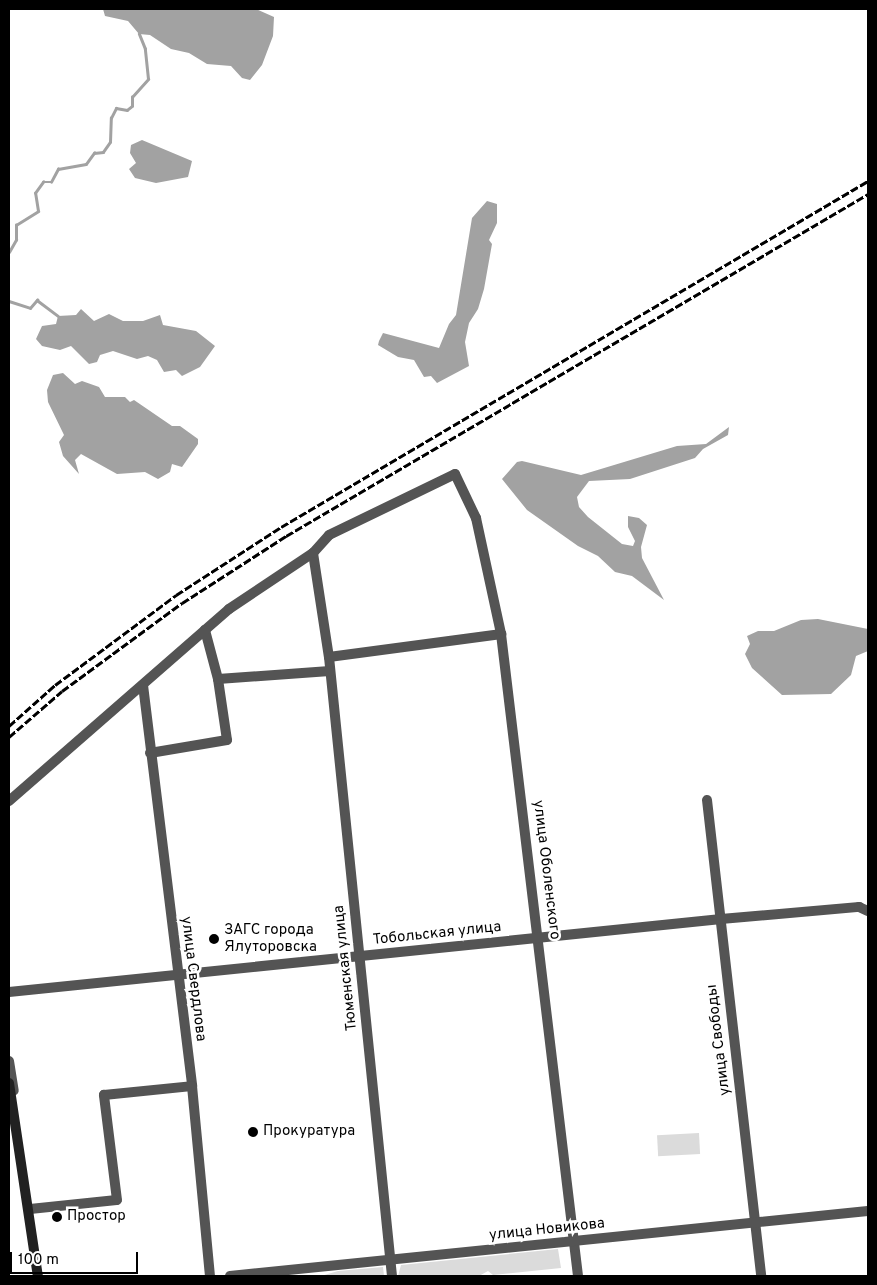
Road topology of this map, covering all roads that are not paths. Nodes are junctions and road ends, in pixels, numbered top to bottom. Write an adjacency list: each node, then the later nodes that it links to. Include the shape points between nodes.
1 (313, 553): 2 (street, via 244,598); 3 (street, улица Оболенского, via 329,534 455,474 476,518); 4 (street, Тюменская улица)
2 (205, 630): 6 (street); 7 (street)
3 (501, 634): 4 (street); 13 (street, улица Оболенского)
4 (329, 657): 5 (street, Тюменская улица)
5 (330, 672): 6 (street); 14 (street, Тюменская улица)
6 (218, 679): 8 (street, via 227,740)
7 (143, 685): 8 (street, улица Свердлова); 9 (street)
8 (150, 754): 15 (street, улица Свердлова)
9 (9, 800)
10 (707, 800): 12 (street, улица Свободы)
11 (868, 911): 12 (street, Тобольская улица, via 859,907)
12 (720, 919): 13 (street, Тобольская улица); 23 (street, улица Свободы)
13 (540, 939): 14 (street, Тобольская улица); 24 (street, улица Оболенского)
14 (361, 957): 15 (street, Тобольская улица); 25 (street, Тюменская улица)
15 (178, 974): 16 (street, Тобольская улица); 19 (street, улица Свердлова)
16 (9, 992)
17 (9, 1061): 20 (street)
18 (9, 1083): 20 (street)
19 (192, 1086): 21 (street, via 104,1095 117,1200); 28 (street, улица Свердлова)
20 (19, 1136): 21 (street)
21 (30, 1209): 27 (street)
22 (868, 1211): 23 (street, улица Новикова)
23 (755, 1224): 24 (street, улица Новикова); 32 (street, улица Свободы)
24 (574, 1242): 25 (street, улица Новикова); 31 (street, улица Оболенского)
25 (389, 1262): 26 (street, улица Новикова); 30 (street, Тюменская улица)
26 (251, 1275): 29 (street, улица Новикова)
27 (38, 1276)
28 (210, 1276)
29 (230, 1276)
30 (392, 1276)
31 (578, 1276)
32 (761, 1276)

